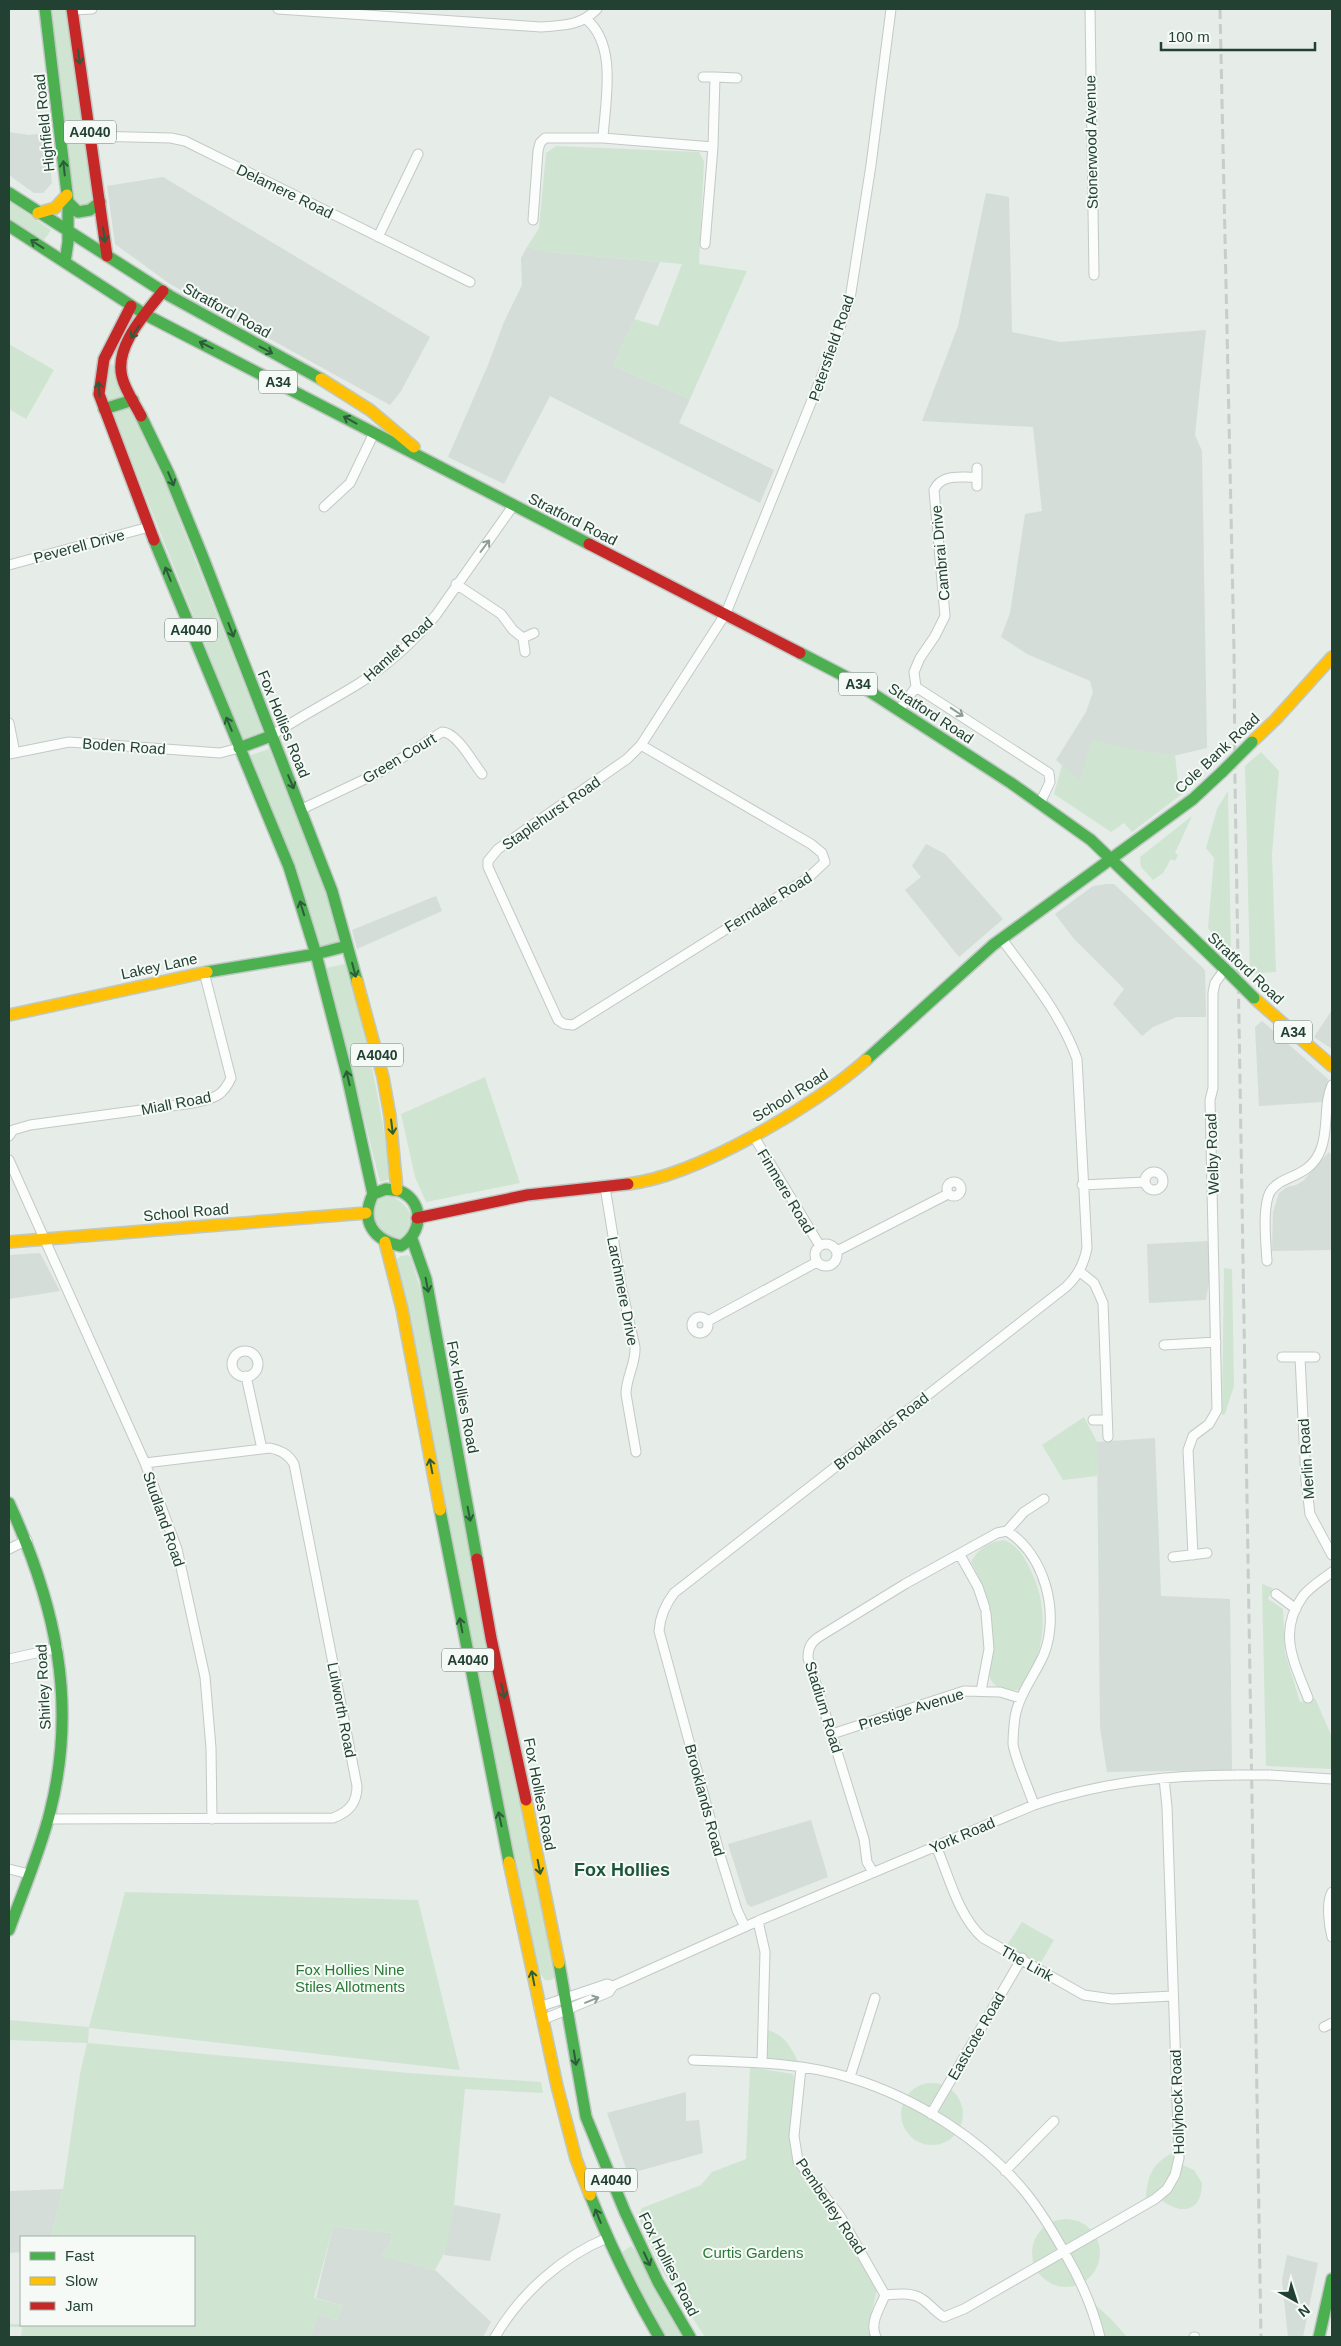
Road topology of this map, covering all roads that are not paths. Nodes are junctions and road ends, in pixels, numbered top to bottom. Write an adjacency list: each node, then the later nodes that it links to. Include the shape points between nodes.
1 (45, 9): 17 (main road, Highfield Road / A4040, one-way to 1)
2 (92, 9): 7 (street)
3 (278, 9): 8 (street, via 542,27 568,25)
4 (597, 9): 8 (street)
5 (891, 9): 43 (street, Petersfield Road, via 850,299)
6 (1090, 9): 27 (street, Stonerwood Avenue)
7 (72, 10): 12 (main road, A4040, one-way to 12)
8 (586, 19): 13 (street, via 597,28 607,64)
9 (703, 77): 10 (street)
10 (715, 78): 11 (street); 14 (street)
11 (737, 78)
12 (91, 136): 18 (main road, A4040); 23 (street, Delamere Road, via 185,141)
13 (603, 138): 14 (street); 20 (street, via 542,134)
14 (713, 147): 24 (street)
15 (418, 154): 23 (street)
16 (9, 193): 19 (main road, Stratford Road / A34)
17 (68, 199): 18 (main road, via 78,212 94,209); 19 (main road, via 48,212); 22 (main road, Highfield Road / A4040)
18 (100, 202): 25 (main road, A4040, one-way to 25)
19 (38, 212): 22 (main road, Stratford Road / A34)
20 (533, 220)
21 (9, 226): 26 (main road, Stratford Road / A34, one-way to 21)
22 (69, 234): 25 (main road, Stratford Road / A34); 26 (main road, A4040)
23 (378, 237): 28 (street, Delamere Road)
24 (705, 244)
25 (107, 256): 29 (main road, Stratford Road / A34)
26 (64, 262): 30 (main road, Stratford Road / A34)
27 (1094, 275)
28 (470, 282)
29 (163, 291): 31 (main road, Fox Hollies Road / A4040); 34 (main road, Stratford Road / A34, one-way to 34, via 226,329 356,398)
30 (131, 306): 31 (main road, Stratford Road / A34); 33 (main road, A4040, one-way to 30, via 99,394 104,357)
31 (146, 315): 32 (main road, Fox Hollies Road / A4040, one-way to 32, via 126,345 120,367); 35 (main road, Stratford Road / A34, one-way to 31)
32 (133, 400): 33 (main road); 51 (main road, Fox Hollies Road / A4040, one-way to 51, via 195,537)
33 (104, 409): 40 (main road, A4040)
34 (381, 417): 35 (main road); 36 (main road, Stratford Road / A34)
35 (374, 433): 36 (main road, Stratford Road / A34); 39 (street, via 350,483)
36 (425, 459): 38 (main road, Stratford Road / A34)
37 (977, 477): 48 (street, Cambrai Drive, via 943,478 934,490 945,616 914,672)
38 (513, 506): 42 (street, Hamlet Road, one-way to 38); 43 (main road, Stratford Road / A34)
39 (324, 507)
40 (149, 527): 41 (street, Peverell Drive); 53 (main road, A4040, one-way to 40)
41 (9, 565)
42 (456, 584): 45 (street, via 501,614); 51 (street, Hamlet Road, via 423,630 383,666)
43 (726, 613): 49 (main road, Stratford Road / A34, via 852,680); 52 (street, Staplehurst Road)
44 (534, 633): 45 (street)
45 (523, 638): 46 (street)
46 (525, 652)
47 (1332, 657): 58 (main road, Cole Bank Road, bridge, via 1276,719 1193,799)
48 (916, 687): 49 (street); 56 (street, one-way to 56, via 1049,773 1050,782)
49 (899, 710): 56 (main road, Stratford Road / A34)
50 (9, 723): 54 (street)
51 (271, 736): 53 (main road); 57 (main road, Fox Hollies Road / A4040, one-way to 57)
52 (641, 745): 65 (street, Staplehurst Road, via 627,759 498,849 488,861 558,1020); 65 (street, Ferndale Road, via 811,844 822,853 825,862 808,878)
53 (239, 748): 54 (street, Boden Road, via 220,753 69,742); 61 (main road, A4040, one-way to 53, via 289,868)
54 (12, 754)
55 (482, 774): 57 (street, Green Court, via 455,737 442,732 380,772)
56 (1040, 802): 58 (main road, Stratford Road / A34)
57 (302, 808): 60 (main road, Fox Hollies Road / A4040, via 332,890)
58 (1111, 859): 59 (main road, School Road); 62 (main road, Stratford Road / A34)
59 (1001, 938): 69 (main road, School Road, via 846,1077); 72 (street, Brooklands Road, via 1037,987 1069,1038 1077,1059)
60 (347, 946): 61 (main road, Lakey Lane); 74 (main road, Fox Hollies Road / A4040, one-way to 74, via 383,1077)
61 (316, 954): 63 (main road, Lakey Lane); 75 (main road, A4040, one-way to 61, via 347,1075)
62 (1227, 971): 66 (main road, Stratford Road / A34, bridge); 89 (street, Welby Road, via 1215,983 1213,993 1213,1088 1210,1100)
63 (204, 972): 64 (main road, Lakey Lane); 68 (street, Miall Road, via 231,1078 225,1090 215,1098 194,1103 30,1124 13,1130)
64 (9, 1015)
65 (573, 1025)
66 (1332, 1066)
67 (1332, 1085): 85 (street, via 1321,1150 1314,1162 1294,1178 1279,1183 1269,1194)
68 (9, 1136)
69 (753, 1136): 73 (main road, School Road, via 702,1161 650,1180); 83 (street, Finmere Road)
70 (9, 1160): 79 (street)
71 (1145, 1182): 72 (street)
72 (1082, 1185): 87 (street, Brooklands Road, via 1087,1248)
73 (605, 1187): 78 (main road, School Road, via 527,1195); 99 (street, Larchmere Drive, via 635,1347 636,1356 626,1394)
74 (397, 1190): 75 (main road, via 386,1189); 78 (main road, via 412,1202)
75 (372, 1194): 77 (main road)
76 (948, 1194): 84 (street)
77 (366, 1213): 79 (main road, School Road); 82 (main road, via 370,1228)
78 (417, 1218): 80 (main road, via 418,1230)
79 (45, 1239): 81 (main road, School Road); 100 (street, Studland Road)
80 (412, 1239): 82 (main road, via 400,1246); 137 (main road, Fox Hollies Road / A4040, one-way to 137, via 426,1279 491,1638)
81 (9, 1242)
82 (384, 1242): 138 (main road, Fox Hollies Road / A4040, one-way to 82, via 489,1768 402,1309)
83 (820, 1246): 84 (street, via 830,1244); 86 (street, via 815,1252)
84 (837, 1251): 86 (street, via 832,1265 824,1266)
85 (1267, 1261)
86 (818, 1262): 88 (street)
87 (1079, 1271): 96 (street, via 1094,1282 1103,1303); 131 (street, Brooklands Road, via 1066,1287 674,1593 666,1603 659,1632 720,1855)
88 (708, 1322)
89 (1216, 1342): 90 (street); 107 (street, Welby Road, via 1217,1410 1209,1424 1193,1436 1188,1450)
90 (1164, 1346)
91 (1282, 1357): 92 (street)
92 (1300, 1357): 93 (street); 109 (street, Merlin Road, via 1310,1514)
93 (1315, 1357)
94 (246, 1376): 98 (street)
95 (1092, 1420): 96 (street)
96 (1107, 1420): 97 (street)
97 (1108, 1436)
98 (262, 1449): 100 (street, Lulworth Road); 124 (street, Lulworth Road, via 285,1452 294,1464 356,1795 348,1810 333,1818)
99 (636, 1452)
100 (145, 1464): 124 (street, Studland Road, via 177,1549 205,1677)
101 (1044, 1499): 103 (street, Stadium Road, via 1024,1512)
102 (9, 1503): 104 (main road, Shirley Road)
103 (1007, 1531): 108 (street, Stadium Road, via 997,1533); 117 (street, via 1028,1552 1049,1592 1050,1616 1044,1652)
104 (27, 1540): 105 (street); 114 (main road, Shirley Road, via 43,1582)
105 (9, 1549)
106 (1207, 1553): 107 (street)
107 (1193, 1554): 110 (street)
108 (960, 1555): 116 (street, via 978,1587 986,1610 989,1648); 119 (street, Stadium Road, via 905,1584 813,1641 808,1648 808,1658)
109 (1332, 1555)
110 (1173, 1557)
111 (1332, 1572): 113 (street, via 1304,1595)
112 (1276, 1594): 113 (street)
113 (1296, 1609): 118 (street, via 1288,1645)
114 (58, 1648): 115 (street); 123 (main road, Shirley Road, via 61,1741)
115 (9, 1659)
116 (980, 1691): 117 (street, Prestige Avenue); 119 (street, Prestige Avenue, via 947,1696)
117 (1020, 1698): 122 (street, via 1013,1744)
118 (1308, 1698)
119 (832, 1734): 127 (street, Stadium Road, via 864,1839 867,1862)
120 (1164, 1778): 121 (street, York Road, bridge, via 1269,1775); 122 (street, York Road, via 1109,1784); 135 (street, Hollyhock Road)
121 (1332, 1779)
122 (1034, 1805): 125 (street, York Road)
123 (47, 1819): 124 (street, Lulworth Road); 128 (main road, Shirley Road)
124 (212, 1819)
125 (936, 1846): 127 (street, York Road); 134 (street, The Link, via 959,1902 975,1930 993,1944)
126 (9, 1869): 128 (street)
127 (873, 1872): 130 (street, York Road)
128 (29, 1874): 132 (main road, Shirley Road)
129 (1332, 1892): 133 (street)
130 (758, 1921): 131 (street, York Road); 141 (street, via 765,1952)
131 (745, 1926): 137 (street, York Road, via 614,1986 609,1992)
132 (9, 1930)
133 (1332, 1937)
134 (1022, 1958): 135 (street, The Link, via 1084,1995 1112,1999); 144 (street, Eastcote Road)
135 (1173, 1996): 148 (street, Hollyhock Road, via 1179,2158 1175,2175 1167,2189 1155,2199)
136 (875, 1998): 143 (street)
137 (566, 2005): 138 (street, York Road); 139 (street, York Road); 147 (main road, Fox Hollies Road / A4040, one-way to 147, via 586,2117)
138 (539, 2007): 139 (main road, Fox Hollies Road / A4040)
139 (542, 2020): 147 (main road, Fox Hollies Road / A4040, one-way to 139, via 576,2158)
140 (693, 2060): 141 (street)
141 (762, 2063): 142 (street)
142 (801, 2068): 143 (street); 150 (street, Pemberley Road, via 794,2136 798,2161 840,2216)
143 (850, 2077): 144 (street)
144 (931, 2114): 146 (street)
145 (1054, 2121): 146 (street)
146 (1005, 2170): 148 (street, via 1046,2221)
147 (620, 2233): 151 (street, via 547,2274 508,2315); 152 (main road, Fox Hollies Road / A4040, via 633,2293); 153 (main road, Fox Hollies Road / A4040, one-way to 153, via 658,2282)
148 (1064, 2252): 150 (street, Hollyhock Road, via 944,2317 935,2313 921,2298); 155 (street, via 1092,2305)
149 (1332, 2279): 156 (main road)
150 (885, 2295): 154 (street, via 874,2322)
151 (495, 2337)
152 (659, 2337)
153 (690, 2337)
154 (876, 2337)
155 (1100, 2337)
156 (1319, 2337)

